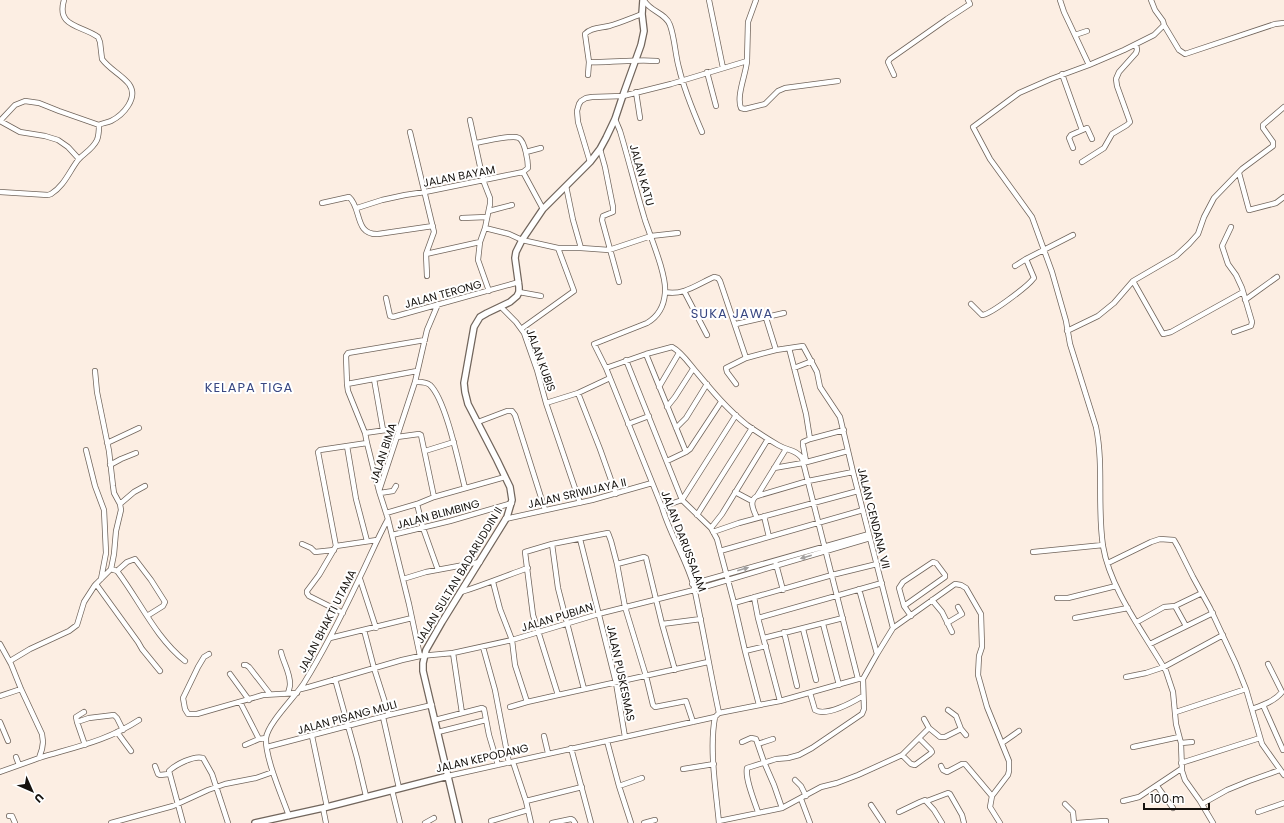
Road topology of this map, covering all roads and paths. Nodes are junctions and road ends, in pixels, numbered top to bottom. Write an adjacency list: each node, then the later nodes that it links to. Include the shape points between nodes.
1 (64, 0): 34 (street, via 62,12 65,19 98,37 102,59 128,83 132,91 124,111 110,121)
2 (643, 0): 8 (street); 24 (street, via 670,24)
3 (709, 0): 19 (street)
4 (756, 0): 16 (street, via 748,22)
5 (968, 0): 23 (street, via 970,4 890,59 888,62)
6 (1060, 0): 12 (street)
7 (1151, 0): 10 (street)
8 (642, 14): 14 (street, via 644,31); 17 (street, via 589,30 585,34)
9 (1284, 23): 10 (street, via 1184,54)
10 (1164, 25): 13 (street, via 1154,35)
11 (1087, 31): 12 (street)
12 (1075, 35): 18 (street)
13 (1136, 44): 18 (street); 46 (street, via 1136,53 1116,79 1130,122 1112,134 1104,148)
14 (636, 60): 15 (street); 17 (street); 27 (street)
15 (657, 61)
16 (747, 61): 19 (street); 25 (street, via 740,104 744,109 764,104 785,88)
17 (589, 62): 21 (street)
18 (1089, 65): 22 (street)
19 (723, 68): 20 (street)
20 (707, 72): 24 (street); 28 (street)
21 (588, 74)
22 (1062, 74): 35 (street); 72 (street, via 1019,93 973,127 990,159 1032,217)
23 (894, 75)
24 (683, 81): 26 (street); 37 (street)
25 (838, 81)
26 (636, 92): 27 (street); 30 (street)
27 (623, 96): 31 (street); 45 (street, via 586,98 579,104 578,122)
28 (716, 106)
29 (1284, 107): 48 (street, via 1263,125 1273,142 1272,146)
30 (640, 118)
31 (615, 119): 42 (street); 66 (street, JALAN KATU)
32 (470, 120): 39 (street)
33 (0, 121): 34 (street, via 15,105 25,101 39,103); 44 (street, via 20,132 58,140)
34 (99, 124): 44 (street, via 96,142)
35 (1082, 130): 38 (street, via 1088,129); 41 (street, via 1069,137)
36 (410, 132): 52 (street)
37 (702, 132)
38 (1092, 139)
39 (475, 143): 43 (street, via 514,137 522,141); 49 (street)
40 (540, 148): 43 (street)
41 (1073, 148)
42 (600, 149): 45 (street); 71 (street, via 613,207 613,212 603,216 602,220)
43 (526, 152): 47 (street, via 528,168)
44 (79, 159): 51 (street, via 68,177 48,196)
45 (590, 162): 50 (street)
46 (1082, 162)
47 (523, 172): 49 (street, JALAN BAYAM); 57 (street)
48 (1239, 173): 53 (street, via 1249,210); 78 (street, via 1214,198 1198,234 1189,244 1176,256)
49 (483, 180): 52 (street, JALAN BAYAM); 58 (street, via 490,198)
50 (566, 186): 57 (street); 70 (street)
51 (0, 192)
52 (425, 192): 56 (street, JALAN BAYAM, via 382,200); 61 (street)
53 (1284, 197)
54 (322, 203): 56 (street, via 349,197)
55 (512, 205): 58 (street)
56 (357, 208): 61 (street, via 360,224 370,234)
57 (543, 209): 67 (street)
58 (489, 211): 59 (street)
59 (487, 217): 60 (street); 63 (street)
60 (462, 218)
61 (433, 226): 73 (street, via 434,236)
62 (1231, 227): 85 (street, via 1222,246 1228,264)
63 (485, 228): 67 (street); 68 (street)
64 (678, 233): 66 (street)
65 (1073, 235): 72 (street)
66 (651, 236): 71 (street); 84 (street, JALAN KATU, via 664,279)
67 (522, 240): 69 (street); 79 (street, via 515,258)
68 (480, 242): 73 (street); 81 (street, via 478,260)
69 (558, 248): 70 (street); 95 (street, via 574,291)
70 (581, 248): 71 (street)
71 (609, 250): 80 (street)
72 (1044, 251): 74 (street); 96 (street)
73 (426, 254): 76 (street)
74 (1026, 259): 75 (street); 90 (street, via 1034,278 1032,281 985,315)
75 (1015, 266)
76 (427, 276)
77 (1277, 277): 88 (street)
78 (1133, 281): 85 (street, via 1163,334); 96 (street, via 1114,303 1098,316)
79 (519, 282): 81 (street, JALAN TERONG); 83 (street)
80 (619, 282)
81 (489, 291): 89 (street, JALAN TERONG)
82 (684, 291): 84 (street, via 672,294); 94 (street, via 714,277 718,278); 98 (street)
83 (519, 292): 86 (street); 91 (street, JALAN SULTAN BADARUDDIN II, via 514,299)
84 (665, 292): 107 (street, JALAN DARUSSALAM, via 660,313 654,319 594,344)
85 (1243, 292): 88 (street)
86 (540, 296)
87 (386, 298): 89 (street, JALAN TERONG, via 390,316 393,317)
88 (1245, 300): 97 (street, via 1252,324)
89 (438, 304): 99 (street, JALAN BIMA)
90 (971, 304)
91 (501, 307): 95 (street, JALAN KUBIS); 125 (street, JALAN SULTAN BADARUDDIN II, via 480,317 474,327 464,383 468,404)
92 (784, 313): 93 (street)
93 (766, 318): 94 (street); 101 (street)
94 (736, 324): 104 (street)
95 (521, 329): 121 (street, JALAN KUBIS, via 537,370)
96 (1067, 331): 191 (street, via 1096,427)
97 (1234, 332)
98 (707, 335)
99 (425, 340): 111 (street, JALAN BIMA); 115 (street, via 348,353)
100 (789, 348): 101 (street); 106 (street, JALAN CENDANA VII, via 803,346); 108 (street)
101 (776, 350): 104 (street)
102 (646, 354): 103 (street, via 672,347); 105 (street); 118 (street)
103 (679, 354): 109 (street); 118 (street)
104 (746, 358): 117 (street, via 726,368)
105 (626, 360): 107 (street); 124 (street)
106 (812, 361): 108 (street); 132 (street, JALAN CENDANA VII, via 820,387 838,413)
107 (606, 368): 112 (street, JALAN DARUSSALAM)
108 (794, 368): 136 (street)
109 (694, 369): 116 (street); 122 (street)
110 (95, 371): 138 (street, via 96,392)
111 (417, 371): 113 (street); 114 (street, JALAN BIMA)
112 (610, 378): 119 (street); 126 (street, JALAN DARUSSALAM)
113 (374, 379): 115 (street); 131 (street)
114 (415, 382): 128 (street, JALAN BIMA); 137 (street, via 426,383 436,393)
115 (347, 384): 133 (street)
116 (707, 384): 120 (street); 129 (street, via 686,418)
117 (736, 384)
118 (659, 387): 122 (street)
119 (578, 393): 121 (street); 161 (street)
120 (722, 402): 123 (street); 146 (street)
121 (546, 403): 166 (street, JALAN KUBIS)
122 (667, 407): 129 (street)
123 (736, 415): 130 (street); 164 (street)
124 (649, 416): 126 (street); 147 (street)
125 (478, 422): 152 (street, JALAN SULTAN BADARUDDIN II); 172 (street, via 512,411)
126 (628, 424): 154 (street, JALAN DARUSSALAM)
127 (139, 428): 138 (street)
128 (400, 428): 131 (street); 134 (street, JALAN BIMA)
129 (676, 428): 146 (street)
130 (752, 428): 135 (street); 175 (street)
131 (383, 430): 133 (street)
132 (844, 430): 136 (street); 144 (street, JALAN CENDANA VII)
133 (365, 433): 139 (street)
134 (397, 437): 143 (street, via 420,434); 159 (street, JALAN BIMA)
135 (768, 439): 141 (street); 160 (street)
136 (810, 439): 148 (street, via 803,442)
137 (454, 442): 143 (street); 157 (street)
138 (107, 443): 149 (street)
139 (367, 443): 140 (street); 159 (street)
140 (347, 446): 188 (street, via 356,499); 192 (street, via 318,452)
141 (786, 449): 148 (street, via 794,450); 150 (street)
142 (86, 450): 209 (street, via 104,510 106,553)
143 (425, 451): 163 (street)
144 (848, 451): 148 (street); 151 (street, JALAN CENDANA VII)
145 (136, 452): 149 (street)
146 (686, 452): 147 (street)
147 (667, 461): 164 (street)
148 (805, 463): 150 (street); 153 (street)
149 (110, 465): 169 (street, via 114,492)
150 (774, 468): 162 (street)
151 (852, 472): 153 (street); 158 (street, JALAN CENDANA VII)
152 (505, 477): 157 (street); 167 (street, JALAN SULTAN BADARUDDIN II, via 512,494)
153 (808, 481): 162 (street); 168 (street)
154 (652, 483): 161 (street, JALAN SRIWIJAYA II); 171 (street, JALAN DARUSSALAM)
155 (145, 486): 169 (street)
156 (396, 486): 159 (street, via 393,491)
157 (465, 488): 163 (street)
158 (858, 491): 168 (street); 173 (street, JALAN CENDANA VII)
159 (380, 492): 174 (street, JALAN BIMA)
160 (735, 492): 165 (street); 182 (street)
161 (616, 494): 166 (street, JALAN SRIWIJAYA II)
162 (757, 496): 165 (street)
163 (434, 497): 170 (street)
164 (682, 500): 171 (street); 175 (street)
165 (752, 501): 177 (street)
166 (580, 502): 172 (street, JALAN SRIWIJAYA II)
167 (512, 503): 179 (street, JALAN SULTAN BADARUDDIN II); 181 (street, JALAN BLIMBING)
168 (813, 503): 176 (street); 180 (street)
169 (120, 504): 203 (street, via 121,513)
170 (417, 504): 174 (street); 181 (street)
171 (662, 507): 215 (street, JALAN DARUSSALAM, via 666,523)
172 (545, 510): 179 (street, JALAN SRIWIJAYA II)
173 (863, 510): 180 (street); 184 (street, JALAN CENDANA VII)
174 (386, 513): 178 (street, JALAN BIMA)
175 (697, 515): 182 (street)
176 (764, 516): 177 (street); 185 (street)
177 (757, 518): 182 (street)
178 (388, 519): 183 (street, JALAN BIMA); 187 (street, JALAN BHAKTI UTAMA)
179 (505, 519): 197 (street, JALAN SULTAN BADARUDDIN II)
180 (819, 522): 185 (street); 193 (street)
181 (423, 528): 183 (street, JALAN BLIMBING); 204 (street)
182 (712, 530): 194 (street)
183 (392, 535): 210 (street, JALAN BIMA)
184 (869, 536): 193 (street); 200 (street, JALAN CENDANA VII)
185 (769, 537): 194 (street)
186 (580, 539): 190 (street); 199 (street, via 608,533); 235 (street, JALAN PUSKESMAS)
187 (377, 540): 188 (street); 208 (street, JALAN BHAKTI UTAMA)
188 (367, 541): 192 (street)
189 (302, 544): 192 (street, via 315,552)
190 (552, 544): 202 (street, via 527,551 525,554); 244 (street, via 558,588)
191 (1103, 545): 195 (street); 198 (street)
192 (335, 548): 234 (street, via 307,593)
193 (826, 549): 196 (street); 201 (street, JALAN PUBIAN, one-way to 201); 207 (street)
194 (720, 550): 206 (street)
195 (1033, 552)
196 (776, 560): 201 (street); 206 (street, one-way to 196)
197 (480, 562): 204 (street); 220 (street, JALAN SULTAN BADARUDDIN II)
198 (1108, 563): 216 (street); 221 (street, via 1151,542 1160,539 1174,540)
199 (617, 564): 225 (street, via 645,557); 230 (street)
200 (877, 564): 207 (street); 213 (street, JALAN CENDANA VII)
201 (777, 566): 211 (street, JALAN PUBIAN); 219 (street)
202 (528, 568): 212 (street); 255 (street, via 530,596)
203 (110, 569): 205 (street); 209 (street)
204 (438, 570): 210 (street)
205 (117, 572): 236 (street); 236 (street, via 127,562 135,559 151,580 165,604)
206 (727, 574): 211 (street); 215 (street)
207 (832, 575): 219 (street); 222 (street)
208 (360, 578): 234 (street, JALAN BHAKTI UTAMA); 249 (street)
209 (101, 579): 214 (street)
210 (403, 580): 238 (street, JALAN BIMA)
211 (728, 580): 218 (street, JALAN PUBIAN); 227 (street)
212 (493, 582): 220 (street); 259 (street)
213 (882, 583): 217 (street); 250 (street, JALAN CENDANA VII)
214 (96, 584): 270 (street, via 84,602 79,622 75,627 30,648); 278 (street)
215 (692, 584): 218 (street, JALAN DARUSSALAM)
216 (1116, 586): 224 (street, via 1068,598); 232 (street)
217 (859, 589): 222 (street); 268 (street)
218 (694, 590): 225 (street, JALAN PUBIAN); 242 (street, JALAN DARUSSALAM)
219 (783, 590): 223 (street)
220 (461, 592): 269 (street, JALAN SULTAN BADARUDDIN II)
221 (1202, 593): 229 (street); 233 (street)
222 (838, 596): 239 (street); 240 (street)
223 (754, 597): 227 (street); 239 (street)
224 (1057, 598)
225 (655, 600): 230 (street, JALAN PUBIAN); 246 (street)
226 (932, 600): 237 (street); 245 (street); 343 (street, via 958,584 966,588 981,614 982,647 978,675 987,707)
227 (734, 603): 264 (street)
228 (904, 606): 228 (street, via 899,592 900,586 933,562 936,563 945,575 944,578); 237 (street)
229 (1175, 606): 243 (street, via 1164,607); 248 (street)
230 (625, 607): 235 (street, JALAN PUBIAN); 280 (street)
231 (958, 607): 245 (street, via 962,614)
232 (1128, 608): 241 (street); 243 (street)
233 (1213, 613): 248 (street); 256 (street)
234 (343, 614): 257 (street, JALAN BHAKTI UTAMA)
235 (598, 614): 244 (street, JALAN PUBIAN); 285 (street, JALAN PUSKESMAS)
236 (147, 616): 271 (street, via 178,656)
237 (911, 616): 250 (street)
238 (412, 618): 249 (street); 269 (street, JALAN BIMA)
239 (758, 618): 258 (street)
240 (843, 618): 247 (street); 283 (street)
241 (1075, 618)
242 (701, 619): 246 (street); 272 (street, JALAN DARUSSALAM)
243 (1137, 622): 261 (street)
244 (568, 623): 255 (street, JALAN PUBIAN); 289 (street)
245 (947, 623): 254 (street)
246 (662, 624): 277 (street)
247 (823, 624): 251 (street); 286 (street)
248 (1186, 626): 261 (street)
249 (376, 628): 252 (street)
250 (893, 628): 268 (street)
251 (803, 629): 253 (street); 284 (street)
252 (364, 630): 257 (street); 276 (street)
253 (784, 632): 258 (street); 287 (street)
254 (952, 632)
255 (538, 633): 259 (street, JALAN PUBIAN); 295 (street)
256 (1223, 635): 275 (street); 290 (street)
257 (330, 638): 291 (street, JALAN BHAKTI UTAMA)
258 (764, 638): 262 (street)
259 (512, 640): 263 (street, JALAN PUBIAN); 301 (street, via 515,665)
260 (0, 644): 270 (street)
261 (1150, 644): 275 (street)
262 (766, 646): 264 (street); 299 (street)
263 (483, 647): 266 (street, JALAN PUBIAN); 357 (street)
264 (745, 651): 303 (street)
265 (281, 652): 292 (street, via 290,683)
266 (453, 653): 269 (street, JALAN PUBIAN); 310 (street)
267 (209, 654): 300 (street, JALAN PUBIAN, via 204,657 183,698 186,711 196,714)
268 (877, 654): 283 (street)
269 (422, 656): 276 (street, JALAN PUBIAN); 302 (street, JALAN SULTAN BADARUDDIN II, via 423,671)
270 (10, 661): 288 (street)
271 (185, 661)
272 (708, 662): 277 (street); 311 (street, JALAN DARUSSALAM)
273 (1268, 664): 304 (street, via 1282,692)
274 (244, 665): 294 (street, via 249,667)
275 (1164, 667): 281 (street); 309 (street, via 1170,681)
276 (374, 668): 282 (street, JALAN PUBIAN); 312 (street)
277 (675, 670): 280 (street)
278 (160, 671)
279 (230, 674): 298 (street)
280 (646, 676): 285 (street); 318 (street, via 655,707 685,701)
281 (1126, 677)
282 (335, 679): 291 (street, JALAN PUBIAN); 320 (street)
283 (861, 679): 286 (street, JALAN KEPODANG); 297 (street)
284 (816, 680)
285 (616, 683): 289 (street); 331 (street, JALAN PUSKESMAS)
286 (839, 685): 293 (street, JALAN KEPODANG)
287 (797, 686)
288 (21, 689): 296 (street); 354 (street, via 42,734)
289 (584, 689): 295 (street)
290 (1246, 689): 306 (street); 309 (street)
291 (299, 691): 292 (street, JALAN PUBIAN); 332 (street, JALAN BHAKTI UTAMA, via 270,728)
292 (288, 693): 294 (street, JALAN PUBIAN)
293 (810, 693): 297 (street, via 815,710 820,712 842,707); 299 (street, JALAN KEPODANG)
294 (270, 694): 298 (street, JALAN PUBIAN)
295 (558, 695): 301 (street)
296 (0, 696)
297 (863, 696): 355 (street, via 864,712 842,728 799,755)
298 (250, 700): 300 (street, JALAN PUBIAN)
299 (780, 701): 303 (street, JALAN KEPODANG)
300 (240, 702): 335 (street)
301 (527, 702): 305 (street)
302 (432, 705): 312 (street, JALAN PISANG MULI); 315 (street, JALAN SULTAN BADARUDDIN II)
303 (759, 705): 311 (street, JALAN KEPODANG)
304 (1263, 705): 306 (street); 349 (street)
305 (510, 707)
306 (1252, 709): 334 (street)
307 (948, 710): 322 (street, via 956,716)
308 (84, 712): 317 (street, via 76,717)
309 (1176, 712): 330 (street)
310 (462, 713): 315 (street); 316 (street, via 482,708 485,710)
311 (717, 715): 318 (street, JALAN KEPODANG); 358 (street, JALAN DARUSSALAM, via 713,742)
312 (386, 716): 320 (street, JALAN PISANG MULI); 377 (street)
313 (924, 719): 321 (street)
314 (139, 720): 323 (street)
315 (435, 720): 326 (street, JALAN SULTAN BADARUDDIN II)
316 (486, 720): 326 (street); 360 (street)
317 (77, 722): 323 (street, via 114,715); 344 (street)
318 (693, 722): 331 (street, JALAN KEPODANG)
319 (0, 723): 337 (street)
320 (349, 726): 328 (street, JALAN PISANG MULI); 379 (street)
321 (929, 728): 322 (street, via 940,737); 333 (street)
322 (961, 729): 327 (street)
323 (123, 730): 325 (street)
324 (1019, 731): 343 (street)
325 (117, 732): 344 (street); 350 (street)
326 (438, 732): 370 (street, JALAN SULTAN BADARUDDIN II)
327 (966, 734)
328 (312, 736): 346 (street, JALAN PISANG MULI); 391 (street)
329 (544, 736): 351 (street)
330 (1179, 736): 341 (street); 347 (street)
331 (625, 737): 338 (street, JALAN KEPODANG)
332 (266, 738): 335 (street); 346 (street)
333 (919, 738): 352 (street); 352 (street, via 931,750 930,754 915,765)
334 (1260, 738): 356 (street); 365 (street)
335 (258, 739): 345 (street)
336 (773, 740): 342 (street)
337 (8, 741)
338 (607, 741): 348 (street, JALAN KEPODANG); 373 (street)
339 (742, 742): 342 (street, via 755,738)
340 (1192, 742): 341 (street)
341 (1180, 743): 356 (street)
342 (758, 744): 355 (street)
343 (1002, 744): 381 (street, via 1010,771)
344 (85, 745): 354 (street)
345 (245, 745)
346 (268, 747): 367 (street)
347 (1133, 747)
348 (572, 748): 351 (street, JALAN KEPODANG); 376 (street)
349 (1283, 750)
350 (131, 751)
351 (548, 754): 357 (street, JALAN KEPODANG)
352 (902, 755): 380 (street, via 852,778 821,787)
353 (16, 758): 359 (street)
354 (39, 758): 359 (street)
355 (764, 762): 392 (street); 395 (street, via 746,769)
356 (1181, 762): 364 (street)
357 (511, 763): 360 (street, JALAN KEPODANG); 383 (street)
358 (714, 764): 363 (street); 405 (street, JALAN DARUSSALAM)
359 (19, 765): 366 (street)
360 (498, 765): 370 (street, JALAN KEPODANG)
361 (155, 766): 368 (street, via 160,776)
362 (941, 766): 381 (street, via 948,772 965,764)
363 (683, 769)
364 (1182, 769): 374 (street); 389 (street, via 1185,780)
365 (1280, 770): 369 (street); 389 (street, via 1227,790)
366 (0, 772)
367 (273, 772): 375 (street); 399 (street)
368 (169, 774): 375 (street, via 170,769 200,757 208,765); 387 (street)
369 (1284, 775)
370 (448, 776): 377 (street, JALAN KEPODANG); 415 (street, JALAN SULTAN BADARUDDIN II)
371 (642, 778): 373 (street)
372 (795, 780): 380 (street)
373 (619, 786): 421 (street)
374 (1157, 786): 385 (street, via 1139,797); 393 (street)
375 (216, 787): 387 (street); 410 (street)
376 (582, 787): 383 (street); 420 (street)
377 (399, 788): 378 (street, JALAN KEPODANG)
378 (392, 790): 379 (street, JALAN KEPODANG); 413 (street)
379 (366, 796): 391 (street, JALAN KEPODANG)
380 (806, 796): 382 (street)
381 (992, 796): 406 (street, via 990,807)
382 (801, 799): 392 (street); 423 (street)
383 (526, 801): 394 (street)
384 (927, 801): 396 (street, via 923,800); 425 (street); 426 (street, via 950,794)
385 (1123, 801)
386 (1284, 803): 397 (street)
387 (178, 804): 408 (street); 409 (street)
388 (1065, 804): 427 (street, via 1073,812)
389 (1202, 804): 429 (street)
390 (871, 805): 424 (street)
391 (325, 808): 399 (street, JALAN KEPODANG); 412 (street)
392 (782, 808): 395 (street)
393 (1173, 808)
394 (528, 810): 400 (street); 417 (street)
395 (758, 812): 405 (street)
396 (899, 812)
397 (1258, 812)
398 (9, 816): 407 (street, via 12,816)
399 (289, 816): 402 (street, JALAN KEPODANG)
400 (501, 817): 404 (street); 416 (street)
401 (434, 818): 414 (street)
402 (283, 820): 411 (street, JALAN KEPODANG)
403 (655, 820): 422 (street)
404 (491, 821)
405 (719, 822)
406 (999, 822)
407 (15, 823)
408 (111, 823)
409 (183, 823)
410 (228, 823)
411 (255, 823)
412 (326, 823)
413 (400, 823)
414 (425, 823)
415 (459, 823)
416 (503, 823)
417 (531, 823)
418 (552, 823): 419 (street, via 571,819)
419 (575, 823)
420 (591, 823)
421 (631, 823)
422 (644, 823)
423 (810, 823)
424 (883, 823)
425 (942, 823)
426 (964, 823)
427 (1076, 823): 428 (street)
428 (1106, 823)
429 (1213, 823)

